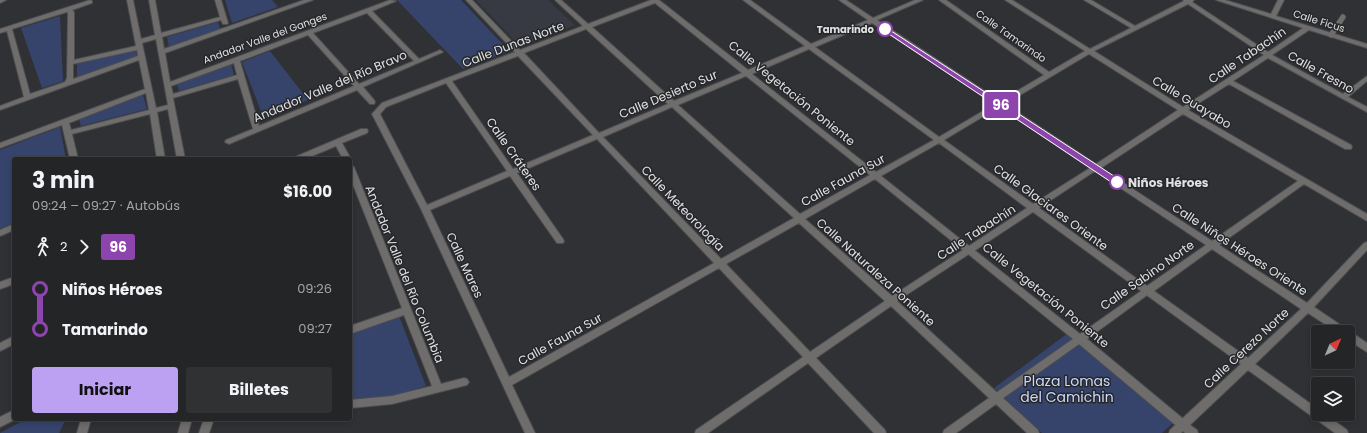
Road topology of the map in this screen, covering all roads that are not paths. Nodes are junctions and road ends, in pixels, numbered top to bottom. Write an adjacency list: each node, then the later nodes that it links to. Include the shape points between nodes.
1 (3, 0): 19 (street)
2 (130, 0): 38 (street)
3 (152, 0): 37 (street)
4 (218, 0): 27 (street)
5 (283, 0): 22 (street)
6 (310, 0): 22 (street)
7 (469, 0): 44 (street, Calle Meteorología)
8 (558, 0): 29 (street, Calle Naturaleza Poniente)
9 (655, 0): 29 (street, Calle Dunas Norte); 50 (street, Calle Vegetación Poniente)
10 (746, 0): 39 (street, Calle Glaciares Oriente)
11 (842, 0): 28 (street, Calle Niños Héroes Oriente)
12 (920, 0): 28 (street, Calle Desierto Sur)
13 (942, 0): 51 (street, Calle Tamarindo)
14 (1008, 0): 43 (street, Calle Guayabo)
15 (1087, 0): 31 (street)
16 (1188, 0): 31 (street, Calle Fauna Sur); 45 (street, Calle Fresno)
17 (1222, 0): 25 (street, Calle Ficus)
18 (1281, 0): 25 (street)
19 (0, 1)
20 (393, 1): 24 (street, Andador Valle del Ganges)
21 (90, 2): 23 (street)
22 (289, 8): 33 (street)
23 (67, 10): 30 (street); 49 (street, via 71,12)
24 (368, 10): 35 (street, Andador Valle del Ganges); 48 (street)
25 (1272, 17): 32 (street, Calle Ficus)
26 (1343, 17): 36 (lane)
27 (223, 18): 33 (street); 37 (street)
28 (871, 20): 39 (street, Calle Desierto Sur); 65 (street, Calle Niños Héroes Oriente)
29 (588, 27): 44 (street, Calle Dunas Norte); 64 (street, Calle Naturaleza Poniente)
30 (8, 28): 34 (street); 62 (street)
31 (1135, 28): 43 (street, Calle Fauna Sur)
32 (1308, 28): 36 (street, Calle Ficus); 45 (street, Calle Tabachín)
33 (227, 29): 41 (street)
34 (0, 31)
35 (309, 32): 47 (street, Andador Valle del Ganges); 58 (street)
36 (1331, 35): 40 (street, Calle Ficus)
37 (158, 36): 38 (street); 41 (street)
38 (139, 44): 46 (street); 49 (street)
39 (809, 46): 50 (street, Calle Desierto Sur); 77 (street, Calle Glaciares Oriente)
40 (1367, 46)
41 (162, 52): 57 (street)
42 (440, 52): 48 (street, Andador Valle del Río Bravo)
43 (1088, 52): 51 (street, Calle Fauna Sur); 71 (street, Calle Guayabo)
44 (519, 53): 54 (street, Calle Dunas Norte); 76 (street, Calle Meteorología)
45 (1268, 56): 55 (street, Calle Tabachín); 61 (street, Calle Fresno)
46 (142, 57): 56 (street); 59 (street)
47 (236, 60): 52 (street); 57 (street, Andador Valle del Ganges)
48 (418, 61): 58 (street, Andador Valle del Río Bravo)
49 (71, 63): 56 (street)
50 (746, 72): 64 (street, Calle Desierto Sur); 90 (street, Calle Vegetación Poniente)
51 (1048, 75): 65 (street, Calle Fauna Sur)
52 (240, 76): 60 (street); 73 (street)
53 (1367, 78): 61 (street)
54 (448, 81): 68 (street, Calle Dunas Norte); 89 (street, Calle Cráteres)
55 (1229, 81): 71 (street, Calle Tabachín); 81 (street)
56 (67, 83): 62 (street)
57 (168, 85): 60 (street)
58 (358, 87): 63 (street); 73 (street, Andador Valle del Río Bravo)
59 (149, 90): 69 (street); 72 (street)
60 (170, 97): 66 (street)
61 (1343, 97): 70 (street, Calle Fresno)
62 (28, 98): 67 (street)
63 (372, 102)
64 (673, 104): 76 (street, Calle Desierto Sur); 94 (street, Calle Naturaleza Poniente)
65 (1000, 104): 77 (street, Calle Fauna Sur); 87 (street, Calle Niños Héroes Oriente)
66 (172, 106): 69 (street); 84 (street)
67 (0, 108)
68 (379, 109): 92 (street, Calle Mares, via 376,114)
69 (154, 110): 75 (street); 83 (street)
70 (1367, 110)
71 (1184, 111): 87 (street, Calle Tabachín); 91 (street, Calle Guayabo)
72 (65, 121): 75 (street); 80 (street)
73 (257, 130): 78 (street, Andador Valle del Río Bravo)
74 (364, 131): 79 (street)
75 (67, 133): 82 (street)
76 (598, 135): 89 (street, Calle Desierto Sur); 102 (street, Calle Meteorología)
77 (939, 140): 90 (street, Calle Fauna Sur); 93 (street, Calle Glaciares Oriente)
78 (229, 142)
79 (338, 142): 85 (street); 86 (street)
80 (0, 146)
81 (1348, 147)
82 (73, 157)
83 (161, 157)
84 (181, 157)
85 (303, 157)
86 (346, 157)
87 (1096, 168): 93 (street, Calle Tabachín); 99 (street, Calle Niños Héroes Oriente)
88 (352, 172): 108 (street, Andador Valle del Río Columbia)
89 (511, 172): 92 (street, Calle Desierto Sur); 98 (street, Calle Cráteres)
90 (875, 176): 94 (street, Calle Fauna Sur); 101 (street, Calle Vegetación Poniente)
91 (1303, 181): 95 (street, Calle Guayabo); 99 (street, Calle Sabino Norte)
92 (425, 209): 119 (street, Calle Mares)
93 (1034, 209): 101 (street, Calle Tabachín); 105 (street, Calle Glaciares Oriente)
94 (799, 218): 102 (street, Calle Fauna Sur); 106 (street, Calle Naturaleza Poniente)
95 (1367, 218)
96 (12, 228): 97 (street)
97 (0, 232)
98 (560, 241)
99 (1212, 245): 105 (street, Calle Sabino Norte); 107 (street, Calle Niños Héroes Oriente)
100 (1367, 245): 107 (street, Calle Cerezo Norte)
101 (970, 251): 106 (street, Calle Tabachín); 111 (street, Calle Vegetación Poniente)
102 (719, 263): 116 (street, Calle Meteorología); 119 (street, Calle Fauna Sur)
103 (12, 281): 104 (street)
104 (0, 286)
105 (1147, 291): 111 (street, Calle Sabino Norte); 117 (street, Calle Glaciares Oriente)
106 (891, 301): 116 (street, Calle Tabachín); 121 (street, Calle Naturaleza Poniente)
107 (1308, 308): 109 (street, Calle Niños Héroes Oriente); 117 (street, Calle Cerezo Norte)
108 (406, 310): 110 (street); 120 (street, Andador Valle del Río Columbia)
109 (1334, 325)
110 (352, 329)
111 (1080, 339): 121 (street, Calle Sabino Norte); 128 (street, Calle Vegetación Poniente)
112 (1355, 340): 115 (street)
113 (12, 341): 114 (street)
114 (0, 347)
115 (1367, 348)
116 (809, 358): 133 (street, Calle Tabachín); 134 (street, Calle Meteorología)
117 (1248, 364): 128 (street, Calle Cerezo Norte); 139 (street, Calle Glaciares Oriente)
118 (464, 382): 120 (street)
119 (507, 383): 132 (street, Calle Mares)
120 (438, 389): 122 (street, via 392,400)
121 (996, 398): 135 (street, Calle Sabino Norte); 136 (street, Calle Naturaleza Poniente)
122 (352, 404)
123 (12, 416): 127 (street)
124 (85, 421): 129 (street)
125 (186, 421): 130 (street)
126 (207, 421): 131 (street)
127 (0, 422)
128 (1183, 425): 137 (street, Calle Cerezo Norte); 138 (street, Calle Vegetación Poniente)
129 (82, 433)
130 (183, 433)
131 (204, 433)
132 (530, 433)
133 (700, 433)
134 (881, 433)
135 (948, 433)
136 (1034, 433)
137 (1174, 433)
138 (1194, 433)
139 (1343, 433)

